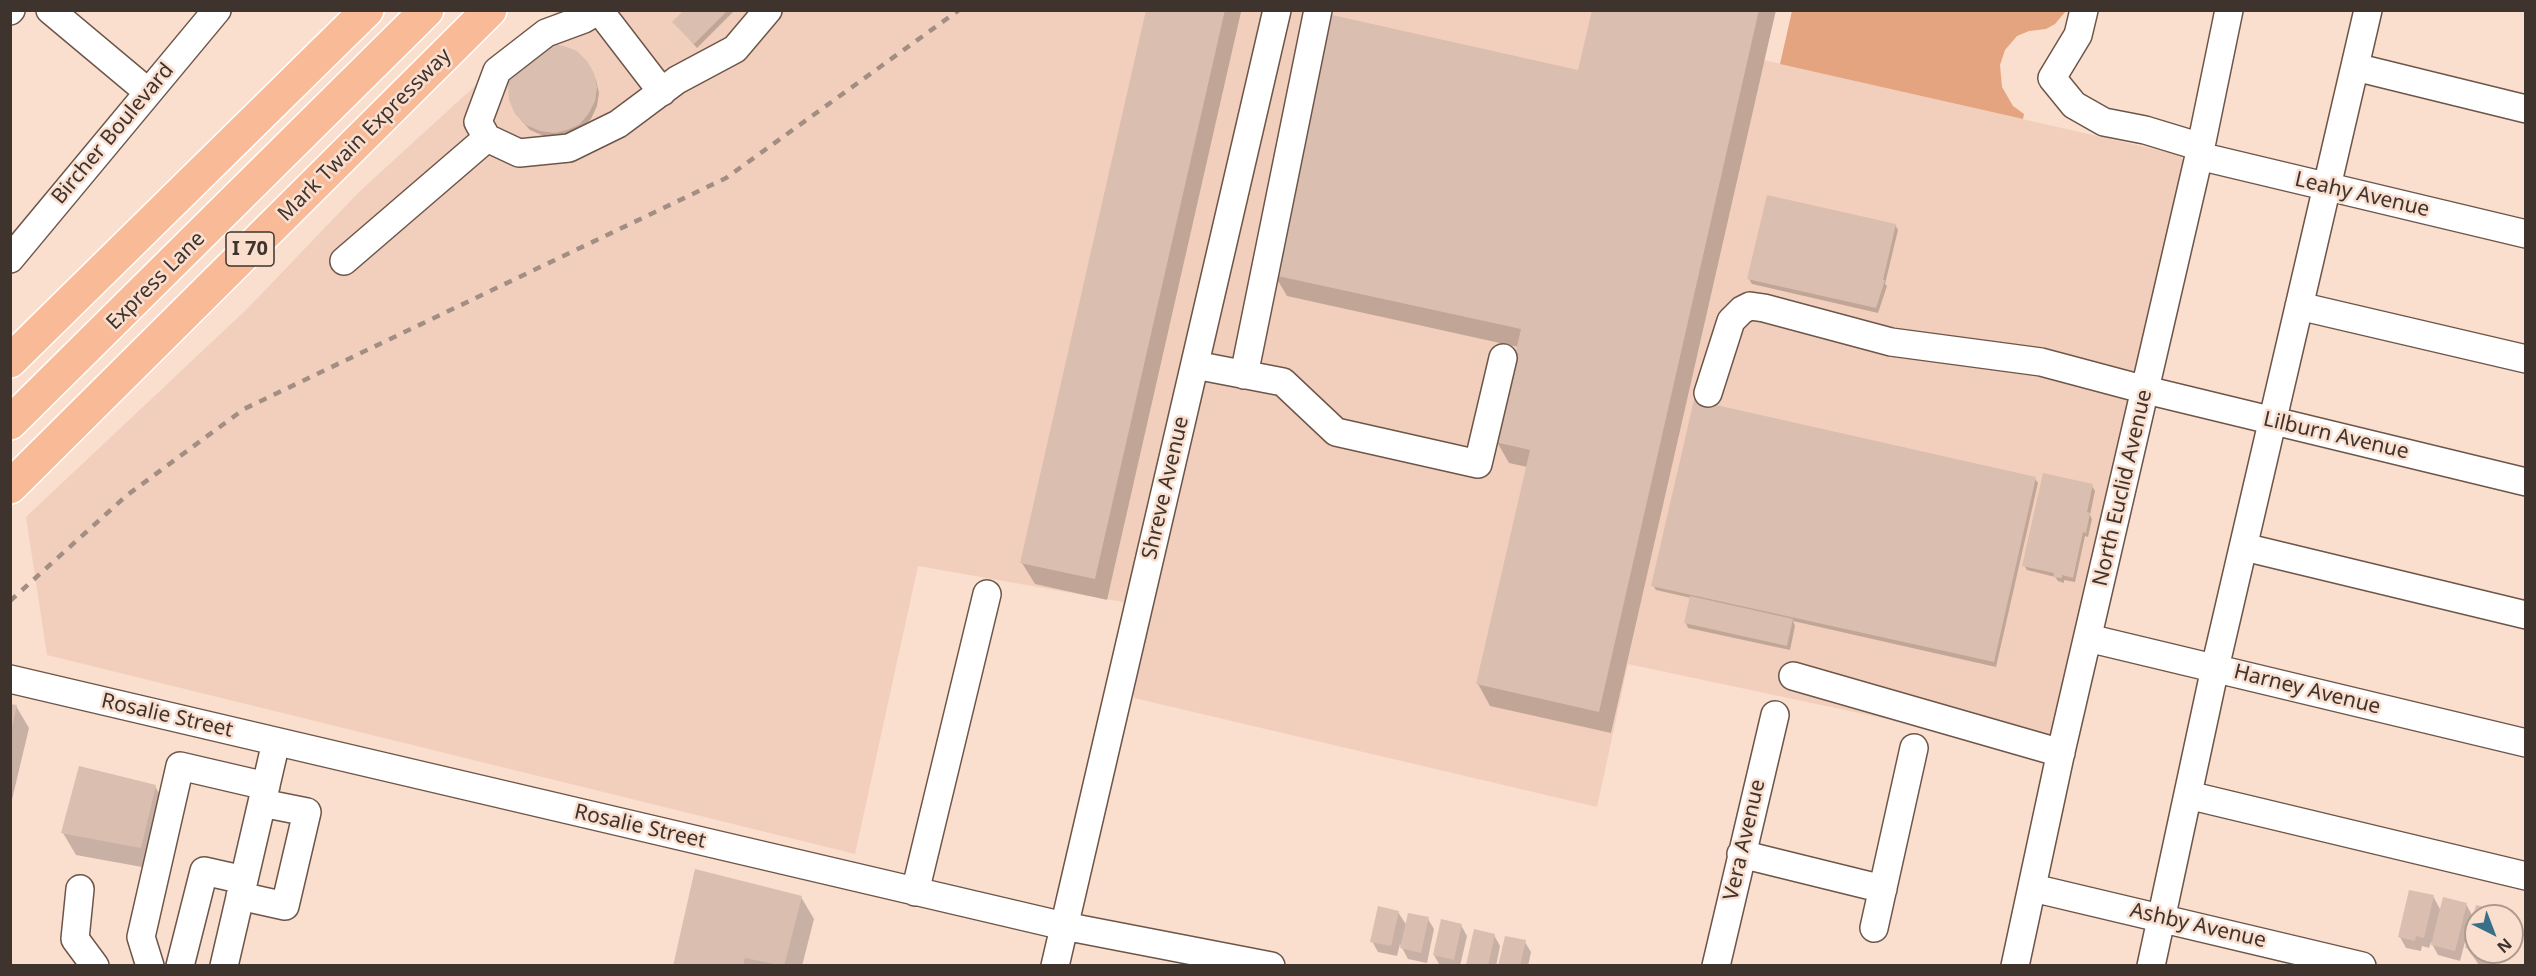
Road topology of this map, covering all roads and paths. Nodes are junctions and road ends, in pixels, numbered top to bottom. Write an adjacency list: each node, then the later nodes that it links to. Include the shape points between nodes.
1 (50, 10): 15 (street)
2 (217, 10): 15 (street, Bircher Boulevard)
3 (335, 10): 17 (highway)
4 (367, 10): 17 (highway)
5 (427, 10): 34 (highway, Express Lane)
6 (490, 10): 36 (highway, Mark Twain Expressway / I 70)
7 (599, 10): 16 (street); 19 (street, via 546,33 497,71 478,122)
8 (768, 10): 16 (street, via 735,49)
9 (1277, 10): 29 (street, Shreve Avenue)
10 (1318, 10): 30 (street)
11 (2084, 10): 20 (street, via 2078,35 2052,78 2074,105 2104,122 2145,130)
12 (2229, 10): 20 (street, North Euclid Avenue)
13 (2368, 10): 14 (street)
14 (2355, 67): 18 (street); 21 (street)
15 (148, 92): 23 (street, Bircher Boulevard)
16 (662, 92): 19 (street, via 618,124 569,148 519,153)
17 (282, 94): 28 (highway)
18 (2526, 109)
19 (487, 138): 24 (street)
20 (2200, 151): 21 (street, Leahy Avenue); 31 (street, North Euclid Avenue)
21 (2326, 187): 22 (street, Leahy Avenue); 25 (street)
22 (2526, 234)
23 (10, 259)
24 (344, 261)
25 (2299, 306): 27 (street); 33 (street)
26 (1503, 358): 30 (street, via 1478,464 1336,432 1283,382)
27 (2526, 359)
28 (10, 361)
29 (1195, 365): 30 (street); 59 (street, Shreve Avenue)
30 (1244, 375)
31 (2146, 390): 32 (street, Lilburn Avenue, via 2041,362 1891,342 1750,306 1731,321); 33 (street, Lilburn Avenue); 40 (street, North Euclid Avenue)
32 (1708, 393)
33 (2273, 421): 35 (street, Lilburn Avenue); 37 (street)
34 (10, 423)
35 (2526, 482)
36 (10, 487)
37 (2244, 547): 39 (street); 41 (street)
38 (987, 594): 57 (street)
39 (2526, 615)
40 (2088, 638): 41 (street, Harney Avenue); 48 (street, North Euclid Avenue)
41 (2215, 668): 46 (street, Harney Avenue); 50 (street)
42 (1793, 676): 48 (street)
43 (10, 679): 45 (street, Rosalie Street)
44 (1775, 715): 51 (street, Vera Avenue)
45 (276, 742): 49 (street); 57 (street, Rosalie Street)
46 (2526, 743)
47 (1914, 748): 56 (street)
48 (2061, 753): 54 (street, North Euclid Avenue)
49 (264, 794): 53 (street); 53 (street, via 307,812 285,906); 63 (street, via 180,766 141,937)
50 (2188, 795): 52 (street); 58 (street)
51 (1741, 854): 56 (street); 67 (street, Vera Avenue)
52 (2526, 876)
53 (242, 888): 64 (street, via 204,871); 65 (street)
54 (2033, 888): 58 (street, Ashby Avenue); 68 (street, North Euclid Avenue)
55 (80, 889): 62 (street, via 75,939)
56 (1883, 890): 60 (street)
57 (915, 891): 59 (street, Rosalie Street)
58 (2162, 917): 69 (street); 70 (street, Ashby Avenue)
59 (1064, 926): 61 (street, Rosalie Street); 66 (street, Shreve Avenue)
60 (1874, 928)
61 (1267, 965)
62 (95, 966)
63 (150, 966)
64 (180, 966)
65 (224, 966)
66 (1055, 966)
67 (1716, 966)
68 (2015, 966)
69 (2151, 966)
70 (2362, 966)

